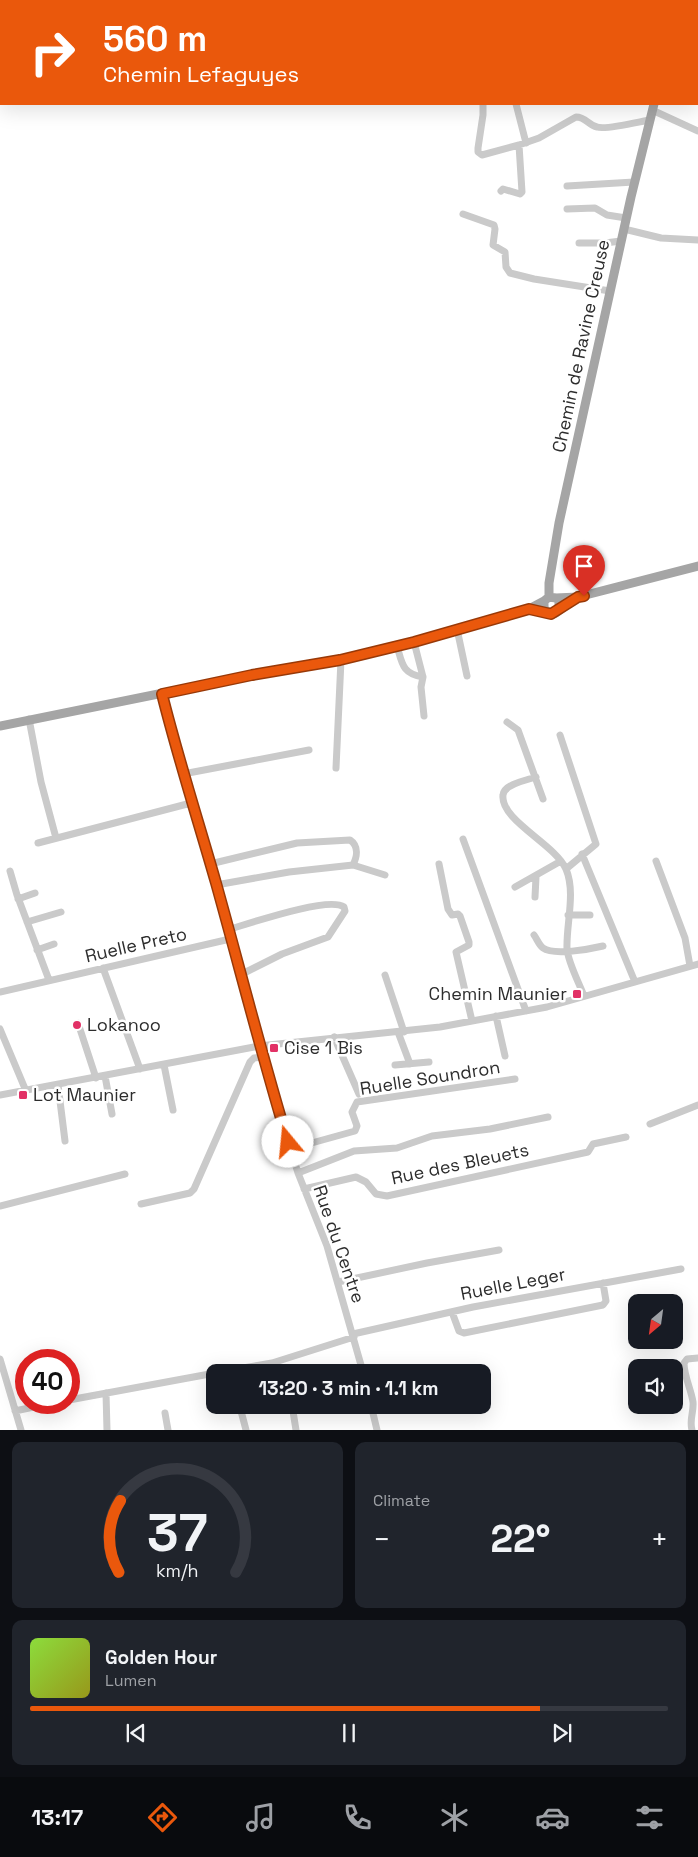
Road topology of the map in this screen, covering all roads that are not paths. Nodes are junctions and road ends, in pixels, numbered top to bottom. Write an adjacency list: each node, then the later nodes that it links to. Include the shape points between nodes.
1 (483, 105): 6 (street, via 478,152 482,155)
2 (516, 105): 6 (street)
3 (653, 107): 4 (main road, Chemin de Ravine Creuse); 5 (street)
4 (649, 120): 6 (street, via 601,128 583,117 576,117); 7 (main road, Chemin de Ravine Creuse)
5 (698, 131)
6 (522, 144): 9 (street, via 522,192)
7 (634, 182): 8 (street); 12 (main road, Chemin de Ravine Creuse)
8 (568, 186)
9 (501, 191)
10 (567, 209): 12 (street, via 595,208 607,215)
11 (463, 214): 17 (street, via 494,225 493,244 505,252 506,267 510,273)
12 (626, 218): 13 (main road, Chemin de Ravine Creuse)
13 (624, 229): 14 (street, via 662,238); 15 (main road, Chemin de Ravine Creuse)
14 (698, 240)
15 (621, 241): 16 (street); 17 (main road, Chemin de Ravine Creuse)
16 (579, 243)
17 (610, 291): 20 (main road, Chemin de Ravine Creuse, via 559,523 549,582)
18 (698, 566): 19 (main road)
19 (578, 597): 20 (main road); 22 (main road)
20 (550, 599): 21 (main road); 22 (main road, via 559,601); 23 (main road, via 544,610)
21 (529, 609): 23 (main road); 24 (main road)
22 (559, 610): 23 (main road)
23 (547, 613)
24 (457, 629): 25 (main road); 29 (street)
25 (414, 642): 26 (main road); 28 (street)
26 (397, 646): 27 (main road); 28 (street, via 403,667 412,674)
27 (340, 660): 30 (main road); 37 (street)
28 (423, 676): 31 (street)
29 (467, 676)
30 (162, 694): 32 (main road); 38 (street, Rue du Centre)
31 (424, 716)
32 (29, 720): 34 (main road); 42 (street)
33 (507, 722): 39 (street, via 518,730)
34 (0, 726)
35 (560, 735): 45 (street, via 596,844)
36 (309, 750): 38 (street)
37 (336, 768)
38 (183, 774): 41 (street, Rue du Centre)
39 (536, 778): 40 (street); 46 (street, via 508,788 503,798 516,821)
40 (543, 799)
41 (191, 802): 42 (street); 48 (street, Rue du Centre)
42 (56, 838): 44 (street)
43 (463, 839): 80 (street)
44 (38, 843)
45 (582, 854): 51 (street); 77 (street)
46 (561, 860): 51 (street); 54 (street)
47 (656, 860): 72 (street, via 685,938)
48 (210, 864): 50 (street, via 297,843 350,840 357,848); 55 (street, Rue du Centre)
49 (439, 864): 82 (street, via 448,909 452,915 460,916 469,942 456,952)
50 (352, 866): 53 (street); 55 (street, via 289,872)
51 (566, 869): 61 (street, via 570,890)
52 (10, 870): 59 (street)
53 (385, 875)
54 (536, 877): 56 (street); 58 (street)
55 (216, 885): 64 (street, Rue du Centre)
56 (515, 887)
57 (35, 894): 59 (street)
58 (535, 897)
59 (18, 899): 63 (street)
60 (61, 912): 63 (street)
61 (568, 915): 62 (street); 70 (street)
62 (590, 915)
63 (27, 922): 69 (street)
64 (227, 930): 66 (street, Rue du Centre); 74 (street, via 284,913 323,906 337,904 345,911 328,937 282,954)
65 (534, 935): 70 (street, via 544,949)
66 (230, 939): 73 (street, Ruelle Preto); 74 (street, Rue du Centre)
67 (54, 944): 69 (street)
68 (603, 946): 70 (street)
69 (37, 950): 76 (street)
70 (567, 951): 79 (street)
71 (698, 964): 72 (street)
72 (690, 966): 77 (street)
73 (103, 968): 76 (street, Ruelle Preto); 94 (street)
74 (240, 975): 87 (street, Rue du Centre)
75 (385, 975): 85 (street)
76 (49, 980): 78 (street, Ruelle Preto)
77 (635, 982): 79 (street)
78 (0, 992)
79 (584, 996): 80 (street)
80 (526, 1010): 81 (street)
81 (496, 1016): 82 (street); 88 (street)
82 (472, 1021): 85 (street)
83 (78, 1023): 96 (street)
84 (0, 1029): 99 (street)
85 (401, 1032): 86 (street); 91 (street)
86 (334, 1037): 87 (street); 100 (street)
87 (260, 1046): 89 (street, Rue du Centre); 92 (street)
88 (505, 1056)
89 (262, 1058): 109 (street, Rue du Centre); 113 (street, via 254,1058 250,1062 194,1189 190,1193)
90 (429, 1062): 91 (street)
91 (410, 1064): 93 (street)
92 (164, 1065): 94 (street); 103 (street)
93 (395, 1065)
94 (140, 1069): 95 (street)
95 (105, 1076): 96 (street); 104 (street)
96 (96, 1078): 98 (street)
97 (515, 1079): 109 (street, Ruelle Soundron, via 356,1102 352,1112 357,1126 355,1131)
98 (58, 1085): 99 (street); 108 (street)
99 (26, 1090): 101 (street)
100 (359, 1094)
101 (0, 1095)
102 (698, 1105): 106 (street)
103 (173, 1110)
104 (112, 1114)
105 (548, 1117): 110 (street, via 490,1130 432,1136 397,1148 354,1151)
106 (650, 1124)
107 (626, 1137): 112 (street, Rue des Bleuets, via 593,1144 588,1152 387,1196 376,1194 366,1182 356,1178)
108 (66, 1141)
109 (290, 1148): 110 (street, Rue du Centre)
110 (298, 1173): 112 (street, Rue du Centre)
111 (124, 1174): 114 (street)
112 (304, 1189): 117 (street, Rue du Centre)
113 (142, 1204)
114 (0, 1206)
115 (499, 1250): 117 (street)
116 (681, 1270): 118 (street, Ruelle Leger)
117 (338, 1282): 120 (street, Rue du Centre)
118 (603, 1283): 119 (street, Ruelle Leger); 119 (street, via 606,1301 603,1305 464,1333 459,1330)
119 (452, 1312): 120 (street, Ruelle Leger)
120 (353, 1336): 123 (street, Ruelle Leger); 124 (street, Rue du Centre)
121 (698, 1358): 140 (street, via 687,1359 684,1363 693,1409)
122 (0, 1359): 128 (street)
123 (266, 1364)
124 (360, 1364)
125 (206, 1375): 126 (street)
126 (106, 1393): 127 (street); 135 (street)
127 (80, 1398)
128 (15, 1411)
129 (165, 1413): 136 (street)
130 (16, 1414): 134 (street)
131 (242, 1414): 137 (street)
132 (293, 1414): 138 (street)
133 (373, 1414): 139 (street)
134 (21, 1430)
135 (107, 1430)
136 (168, 1430)
137 (246, 1430)
138 (296, 1430)
139 (377, 1430)
140 (692, 1430)

